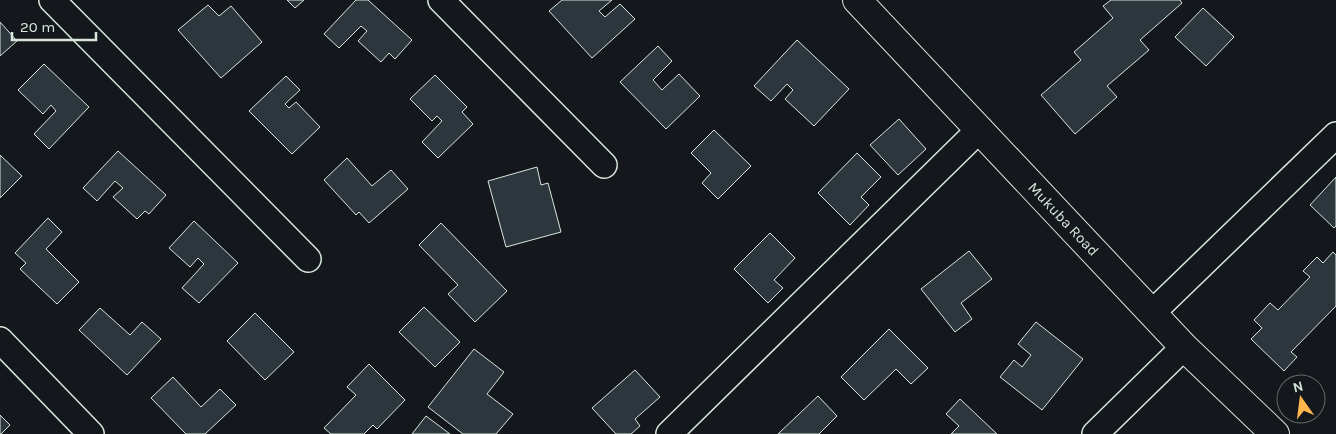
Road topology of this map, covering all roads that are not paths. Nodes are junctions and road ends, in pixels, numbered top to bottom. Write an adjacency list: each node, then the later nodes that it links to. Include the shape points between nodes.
1 (52, 0): 7 (street)
2 (441, 0): 6 (street)
3 (857, 0): 4 (street, Mukuba Road)
4 (980, 129): 8 (street, Mukuba Road); 12 (street)
5 (1336, 135): 8 (street)
6 (604, 166)
7 (308, 259)
8 (1152, 313): 10 (street, Mukuba Road)
9 (0, 340): 11 (street)
10 (1184, 347): 13 (street); 14 (street, Mukuba Road)
11 (91, 434)
12 (669, 434)
13 (1095, 434)
14 (1274, 434)

